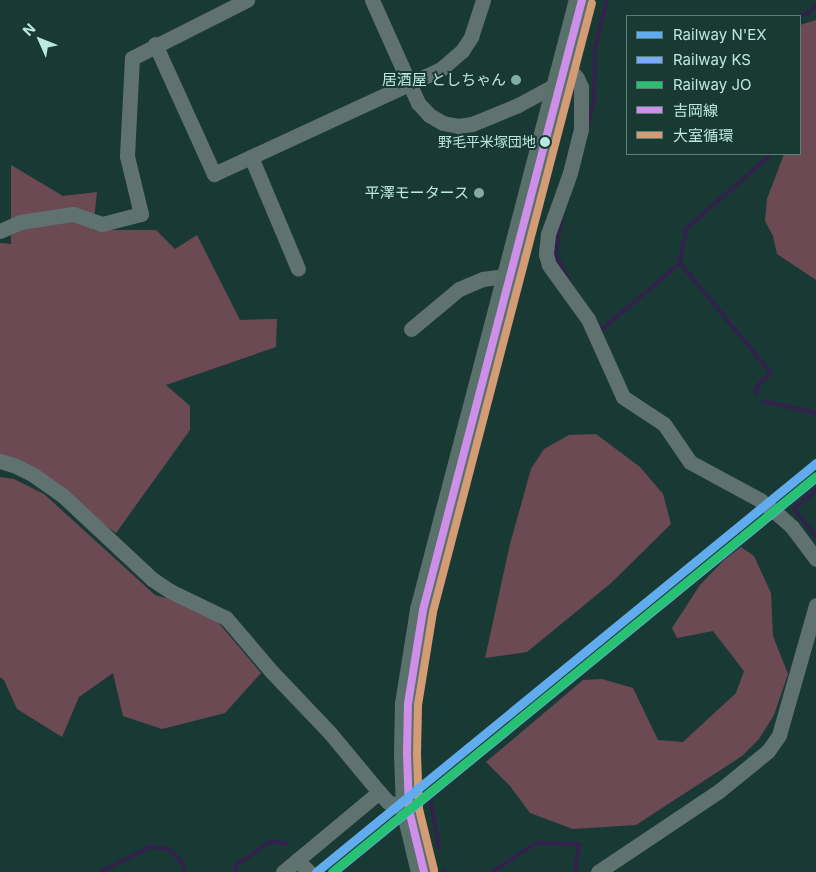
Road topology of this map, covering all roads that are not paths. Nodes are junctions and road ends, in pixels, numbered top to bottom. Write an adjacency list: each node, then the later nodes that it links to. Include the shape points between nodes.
1 (247, 0): 5 (street)
2 (372, 0): 7 (street)
3 (483, 0): 7 (street, via 475,28 462,51 441,69)
4 (582, 0): 6 (highway)
5 (155, 44): 8 (street, via 214,174); 9 (street, via 132,58 127,156 141,214 102,224 73,214 20,222)
6 (564, 74): 7 (street, via 518,106 472,124 458,126 443,123 429,114 418,103); 11 (highway); 14 (street, via 577,78 581,87 582,129 548,234 546,254 549,265 588,319 623,397 664,424 690,462 760,500 781,517)
7 (409, 84): 8 (street)
8 (251, 157): 10 (street)
9 (0, 231)
10 (298, 269)
11 (511, 274): 12 (street, via 482,279 459,289); 17 (highway, via 423,610 408,704)
12 (411, 328)
13 (0, 461): 16 (street, via 32,474 61,494 152,579 226,618)
14 (816, 559)
15 (816, 605): 22 (street, via 779,736 768,751 719,791)
16 (379, 792): 17 (street, via 388,802); 18 (street)
17 (408, 810): 21 (highway)
18 (297, 860): 19 (street); 20 (street)
19 (283, 872)
20 (309, 872)
21 (424, 872)
22 (598, 872)

